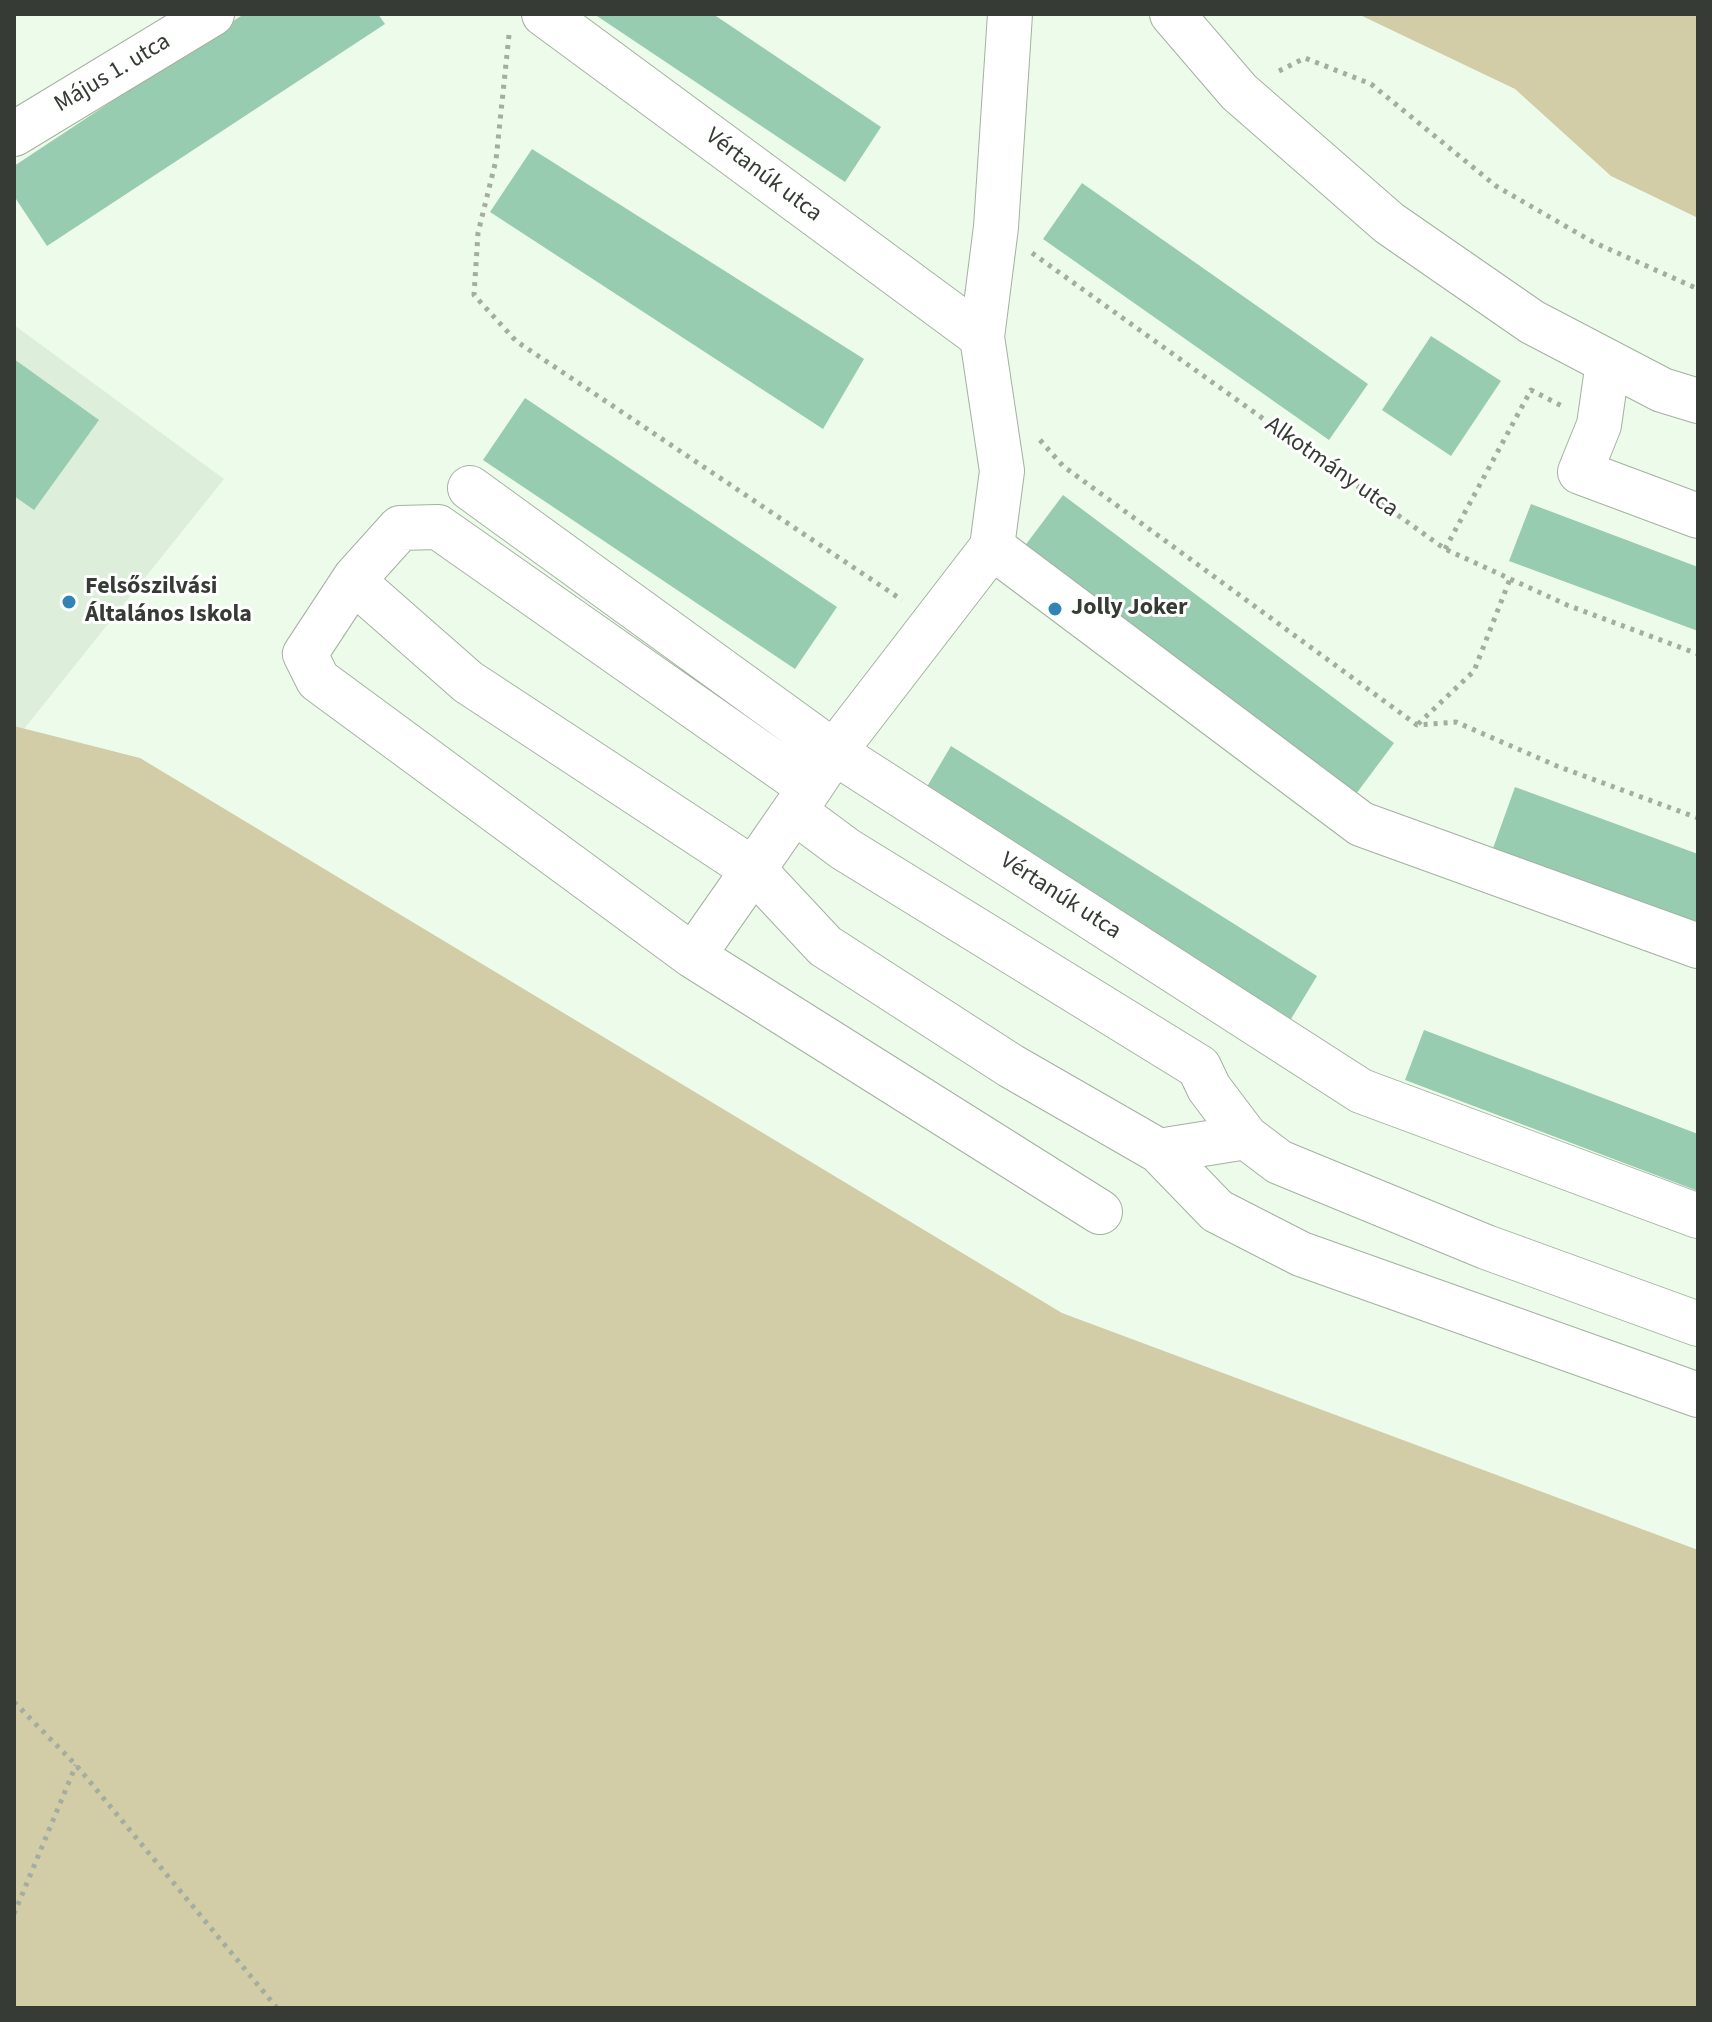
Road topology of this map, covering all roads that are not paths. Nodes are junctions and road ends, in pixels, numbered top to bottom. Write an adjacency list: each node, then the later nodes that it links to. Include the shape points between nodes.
1 (212, 14): 5 (street, Május 1. utca)
2 (1010, 14): 6 (street, via 996,227)
3 (1172, 14): 7 (street, via 1239,92 1389,223 1532,322)
4 (527, 21): 6 (street, Vértanúk utca)
5 (14, 134)
6 (982, 337): 11 (street, via 1002,471)
7 (1608, 362): 8 (street, via 1662,390); 10 (street, via 1599,425 1580,472)
8 (1698, 401)
9 (470, 488): 13 (street, Vértanúk utca)
10 (1698, 516)
11 (992, 547): 13 (street); 16 (street, via 1361,824)
12 (353, 581): 14 (street, via 400,528 438,527); 15 (street, via 468,682); 17 (street, via 305,654 318,680)
13 (834, 752): 14 (street); 21 (street, Vértanúk utca, via 1361,1091)
14 (802, 800): 15 (street); 18 (street, via 845,849 1199,1067)
15 (754, 870): 17 (street); 19 (street, via 825,946 1011,1066)
16 (1698, 946)
17 (693, 956): 20 (street)
18 (1246, 1137): 19 (street); 22 (street, via 1279,1162)
19 (1159, 1151): 23 (street, via 1217,1211 1301,1254)
20 (1100, 1212)
21 (1698, 1216)
22 (1698, 1324)
23 (1698, 1395)

